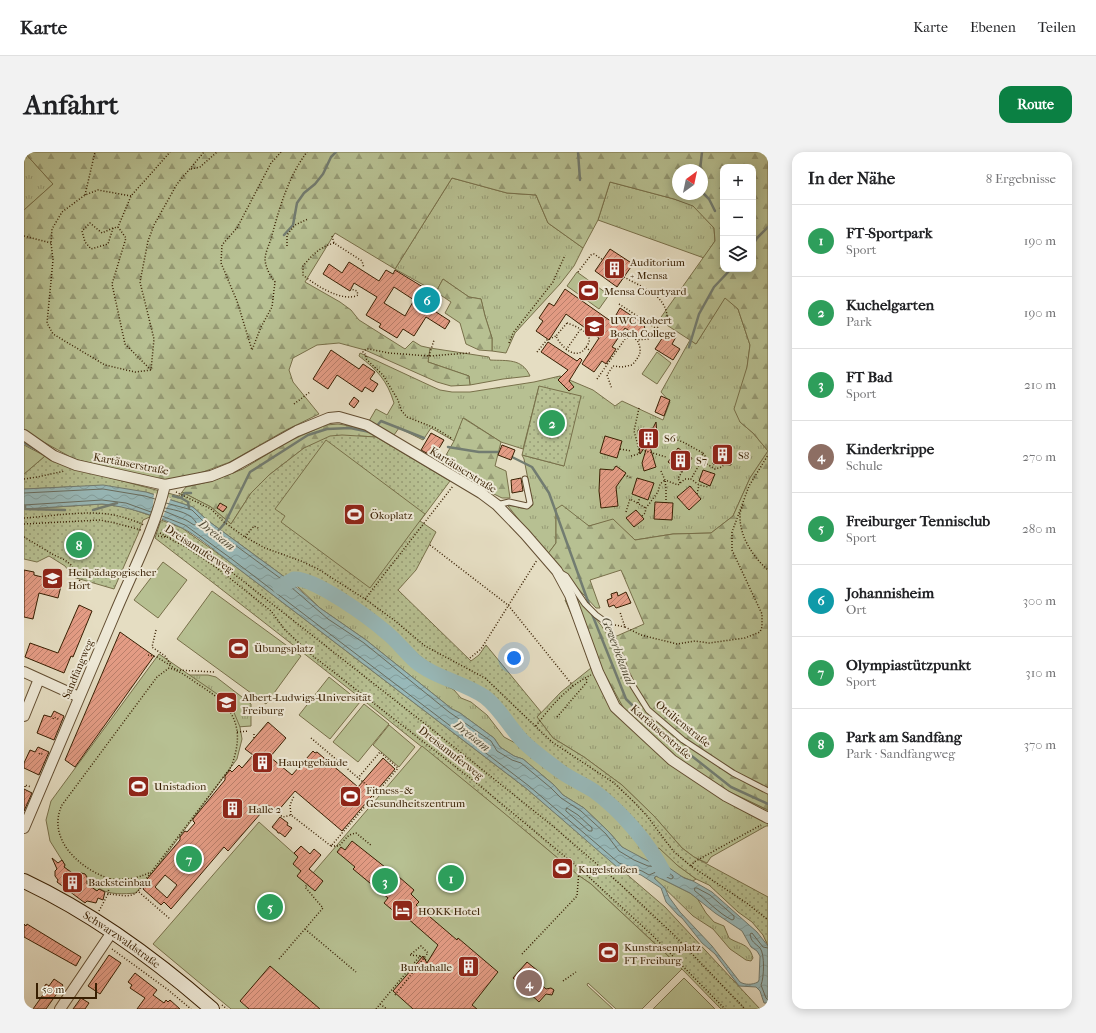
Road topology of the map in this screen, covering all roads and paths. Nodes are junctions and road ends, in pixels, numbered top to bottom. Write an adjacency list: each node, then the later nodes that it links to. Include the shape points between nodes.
1 (95, 152): 8 (path)
2 (170, 152): 9 (path)
3 (204, 152): 7 (path)
4 (217, 152): 7 (path, via 200,167)
5 (281, 152): 6 (path, via 271,164 237,228 222,245 221,263 237,301 252,350 272,307 275,282 269,275 265,259 285,194)
6 (307, 152)
7 (189, 170): 37 (path, via 177,184 154,225 141,275 140,282 154,339)
8 (85, 195): 9 (path, via 98,190); 15 (path, via 62,212 52,229)
9 (131, 196): 11 (path)
10 (308, 219): 17 (path, via 295,226 287,235)
11 (118, 227): 12 (path); 37 (path, via 126,238 112,284 125,344)
12 (113, 228): 12 (path, via 102,233 90,223 82,231 85,242 91,249 108,244)
13 (24, 236): 15 (path)
14 (332, 236): 16 (path)
15 (51, 243): 37 (path, via 53,260 47,323 53,334 105,365 135,372)
16 (334, 243): 20 (path, via 362,261); 23 (path, via 324,246 312,255 303,266 303,275 328,291 347,298 358,296 357,290)
17 (287, 246)
18 (565, 255): 30 (path, via 553,282)
19 (603, 260): 21 (path, via 594,254 591,255)
20 (364, 268)
21 (578, 272)
22 (624, 277): 26 (path, via 650,290 666,309 667,316)
23 (351, 289)
24 (619, 304): 26 (path)
25 (580, 329): 27 (path, via 567,323); 31 (path, via 590,339); 32 (path)
26 (657, 329): 29 (path, via 648,339)
27 (556, 336): 32 (path); 34 (path, via 547,340)
28 (434, 340): 36 (path)
29 (637, 340): 38 (path, via 631,337 626,339); 39 (path, via 641,347 639,357 632,365 613,366 607,375)
30 (508, 343)
31 (586, 348): 32 (path, via 578,354); 35 (path)
32 (566, 350)
33 (471, 351): 36 (path)
34 (537, 352)
35 (590, 352)
36 (429, 356): 45 (path, via 369,349 363,352 366,359 383,375 407,417 435,428)
37 (151, 370)
38 (597, 379)
39 (612, 389)
40 (310, 392): 41 (path)
41 (294, 404)
42 (639, 408): 47 (path, via 634,431)
43 (24, 435): 54 (street, Kartäuserstraße, via 54,456)
44 (670, 437): 49 (path)
45 (451, 438)
46 (620, 449): 48 (path)
47 (639, 449): 51 (path, via 639,454); 52 (path)
48 (631, 451)
49 (703, 453): 53 (path, via 707,464 716,469); 62 (path)
50 (768, 455): 67 (path)
51 (631, 456)
52 (666, 458)
53 (724, 464)
54 (76, 465): 59 (path, via 65,471); 68 (street, Kartäuserstraße)
55 (661, 471): 63 (path)
56 (682, 472): 64 (path, via 678,478)
57 (624, 475): 58 (path)
58 (632, 478)
59 (24, 479)
60 (458, 479): 68 (street, Kartäuserstraße, via 367,426 339,417 329,418 297,431 231,468); 74 (street, Kartäuserstraße); 90 (path)
61 (525, 479): 74 (lane, via 530,503 527,506 509,502)
62 (691, 479): 64 (path, via 685,479); 66 (path)
63 (665, 480): 64 (path, via 678,485); 73 (path); 75 (path)
64 (680, 483)
65 (709, 485): 66 (path)
66 (699, 486): 70 (path)
67 (749, 486): 87 (path, via 739,516 744,537 759,562); 94 (path, via 732,532 732,550 762,614 760,632 745,638 678,644 641,635)
68 (164, 488): 80 (street, Sandfangweg)
69 (176, 492): 83 (path, via 211,510)
70 (697, 494)
71 (640, 497): 72 (path)
72 (638, 503): 75 (path); 76 (path, via 630,499)
73 (666, 503)
74 (497, 505): 86 (street, Kartäuserstraße)
75 (646, 508): 77 (path)
76 (626, 512)
77 (642, 516)
78 (24, 518): 80 (path, via 110,514)
79 (24, 524): 80 (path, via 107,521)
80 (153, 527): 84 (path); 84 (path, Dreisamuferweg); 106 (street, Sandfangweg)
81 (260, 529): 83 (path, via 254,526)
82 (24, 537): 89 (path, via 65,560 71,565)
83 (245, 537): 90 (path, via 265,548 318,569)
84 (168, 538): 126 (path, Dreisamuferweg, via 224,573 271,612 285,630 313,656 473,780); 155 (path, via 181,539 220,563 554,827 673,934)
85 (430, 545): 91 (path)
86 (542, 554): 88 (street, Kartäuserstraße); 91 (path)
87 (768, 570)
88 (557, 572): 93 (lane, via 566,576 585,604); 102 (street, Kartäuserstraße, via 570,595)
89 (81, 583)
90 (365, 598): 109 (path, via 425,646 485,678)
91 (508, 605): 97 (path, via 481,648); 105 (path)
92 (620, 612): 94 (path)
93 (607, 623): 94 (path); 117 (lane, Ottilienstraße, via 627,674 648,710 689,744 733,773)
94 (626, 627)
95 (156, 630): 98 (path, via 152,647 165,656)
96 (148, 655): 98 (path)
97 (470, 658)
98 (172, 666): 99 (path)
99 (177, 670): 101 (path); 111 (path, via 219,699 228,709); 128 (path, via 169,668 157,677 59,812 58,830 70,852 88,869)
100 (24, 672): 104 (street)
101 (214, 672)
102 (598, 672): 103 (path); 121 (street, Kartäuserstraße, via 615,707 672,760)
103 (586, 678): 105 (path); 108 (path, via 587,682)
104 (40, 679): 106 (street); 107 (street)
105 (574, 687): 109 (path, via 550,707)
106 (79, 697): 122 (street, Sandfangweg)
107 (24, 716)
108 (557, 717)
109 (536, 726): 125 (path, via 552,742 614,783 639,808 674,852)
110 (249, 731): 111 (path)
111 (237, 732): 127 (path, via 238,744 230,767)
112 (254, 734): 113 (path)
113 (254, 738)
114 (310, 738): 115 (path)
115 (358, 778): 116 (path); 123 (path, via 380,752 398,768)
116 (369, 787)
117 (768, 791)
118 (294, 796): 120 (path, via 290,805)
119 (268, 808): 120 (path, via 283,817)
120 (291, 815): 123 (path)
121 (765, 822): 125 (path)
122 (24, 828)
123 (331, 846): 124 (path, via 339,846 349,835 356,833)
124 (372, 846)
125 (691, 866): 135 (path)
126 (580, 869): 139 (path, via 577,896); 154 (path, Dreisamuferweg, via 651,934)
127 (152, 872): 128 (path, via 129,880); 131 (path)
128 (110, 879): 132 (path)
129 (24, 881): 134 (main road, Schwarzwaldstraße)
130 (308, 884): 136 (path, via 305,887 323,908)
131 (139, 892): 132 (path, via 130,896); 133 (path)
132 (108, 894): 134 (path)
133 (170, 919)
134 (94, 920): 137 (main road, Schwarzwaldstraße)
135 (768, 920)
136 (305, 929): 141 (path); 144 (path)
137 (112, 932): 138 (street); 149 (main road, Schwarzwaldstraße, via 132,945)
138 (104, 944): 150 (street); 151 (path)
139 (522, 954)
140 (420, 956): 142 (path); 142 (path, via 410,955 421,946 428,953); 148 (path)
141 (279, 959)
142 (425, 959): 143 (path); 147 (path)
143 (428, 961)
144 (356, 972)
145 (576, 972): 146 (path)
146 (563, 981)
147 (395, 995)
148 (380, 1004): 152 (path); 153 (path)
149 (205, 1007)
150 (60, 1009)
151 (191, 1009)
152 (376, 1009)
153 (387, 1009)
154 (725, 1009)
155 (745, 1009)

